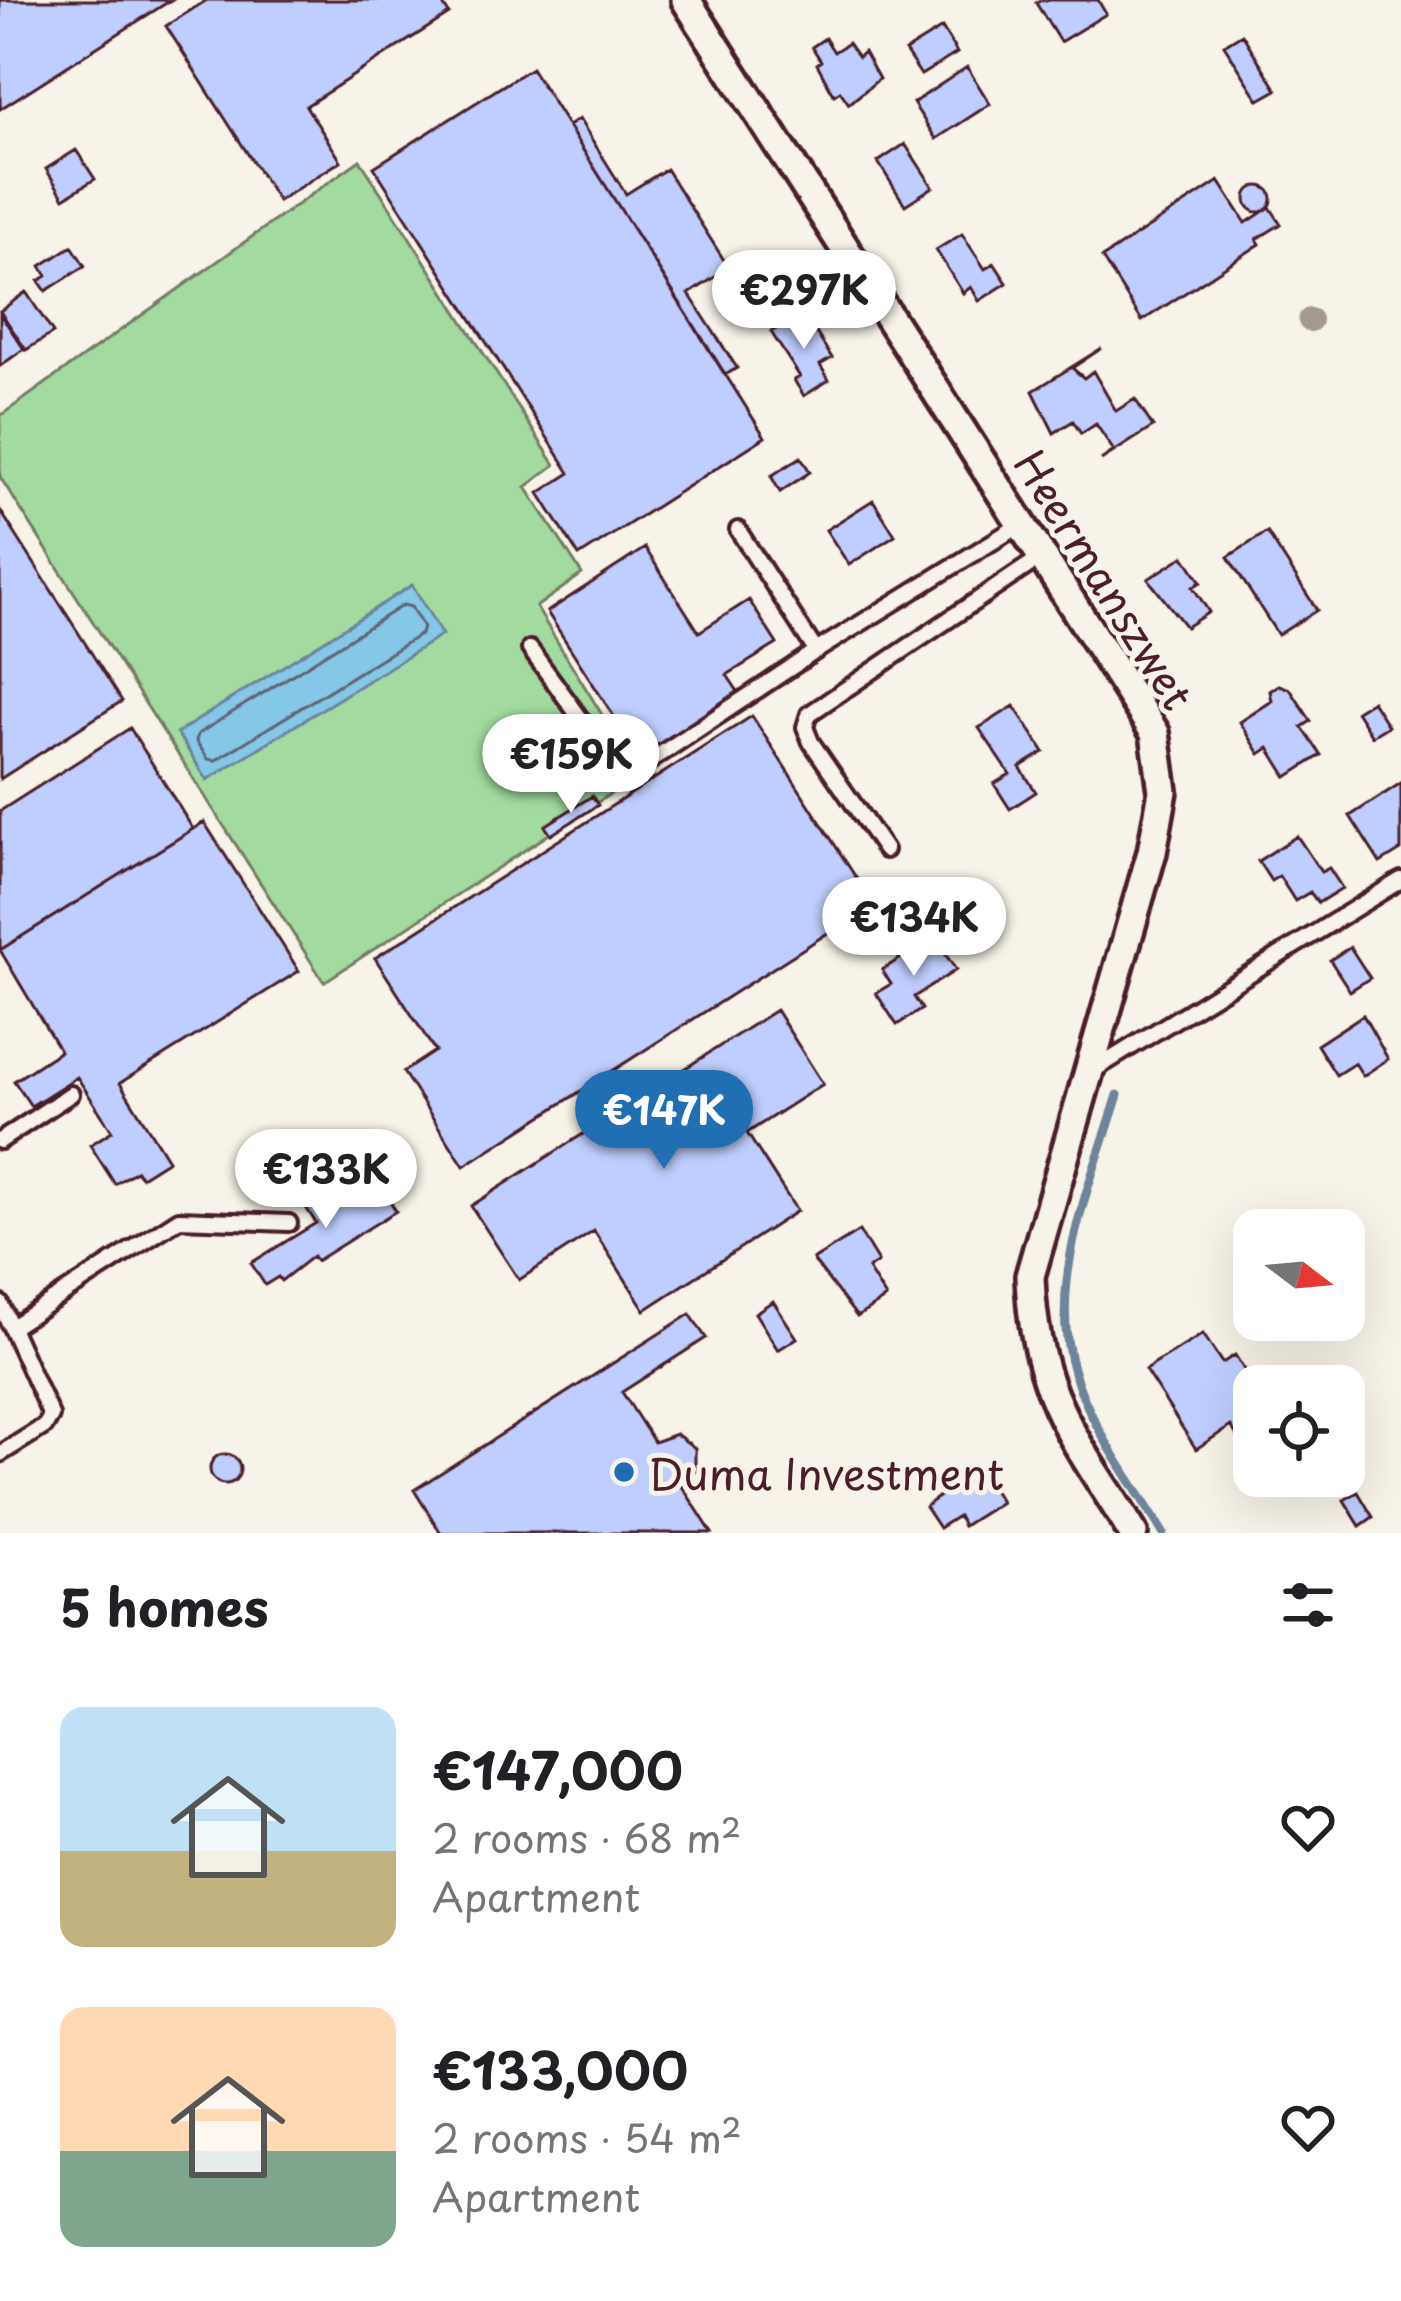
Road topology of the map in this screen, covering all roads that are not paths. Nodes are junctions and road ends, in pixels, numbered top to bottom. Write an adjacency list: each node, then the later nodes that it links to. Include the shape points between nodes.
1 (686, 0): 2 (street, Heermanszwet)
2 (1023, 524): 4 (street, Heermanszwet); 6 (lane)
3 (738, 530): 6 (lane)
4 (1044, 556): 7 (lane, via 809,714 811,742); 9 (street, Heermanszwet, via 1155,733 1163,791)
5 (530, 649): 6 (lane, via 629,775)
6 (816, 651)
7 (884, 850)
8 (1401, 880): 9 (lane)
9 (1086, 1074): 16 (street, Heermanszwet, via 1030,1276 1032,1329 1052,1401)
10 (71, 1094): 11 (lane)
11 (0, 1142)
12 (289, 1223): 14 (lane, via 179,1219)
13 (0, 1303): 14 (lane)
14 (15, 1325): 15 (lane, via 51,1416)
15 (0, 1454)
16 (1133, 1533)

